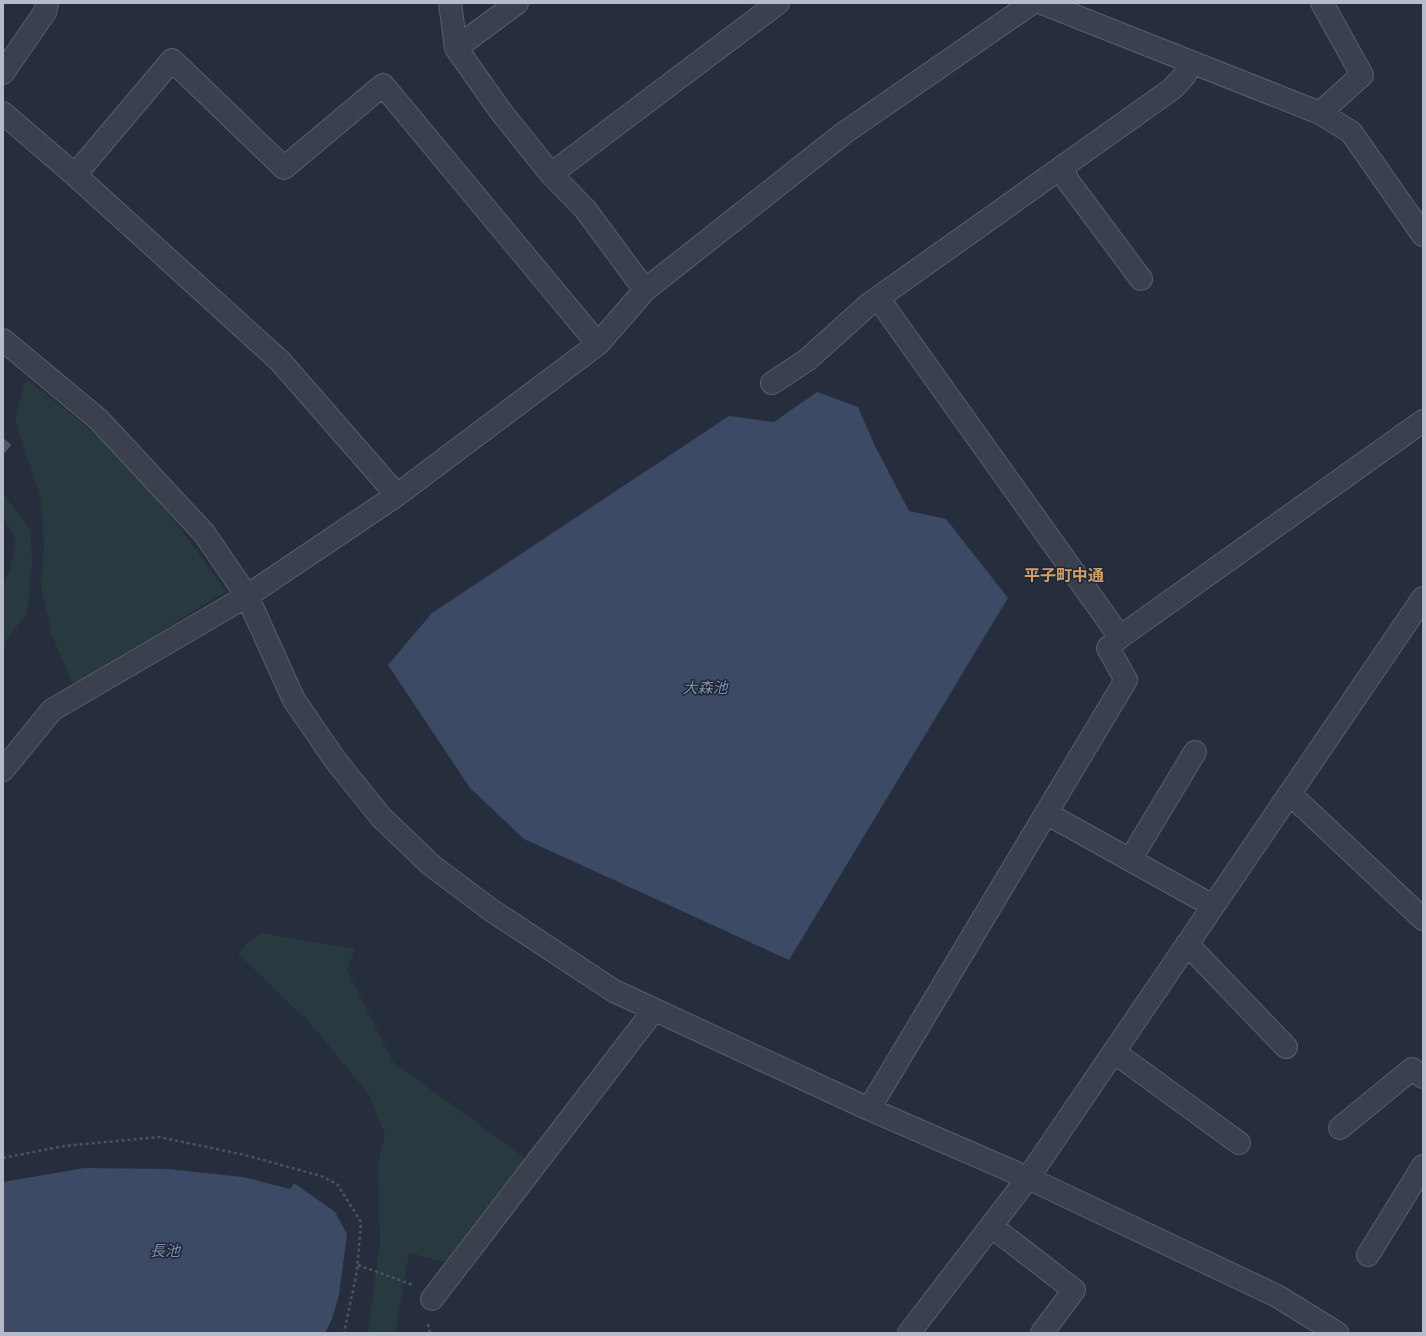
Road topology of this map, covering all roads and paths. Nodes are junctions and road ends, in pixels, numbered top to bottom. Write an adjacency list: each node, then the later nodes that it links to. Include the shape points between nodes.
1 (47, 3): 10 (street, via 45,12)
2 (450, 3): 8 (street)
3 (517, 3): 8 (street)
4 (778, 3): 14 (street)
5 (1032, 3): 18 (street, via 844,133)
6 (1042, 3): 9 (street)
7 (1322, 3): 12 (street, via 1362,75)
8 (456, 48): 14 (street, via 502,113)
9 (1192, 62): 12 (street); 13 (street, via 1185,75 1172,89)
10 (3, 73)
11 (3, 113): 15 (street)
12 (1320, 113): 16 (street, via 1351,132)
13 (1062, 167): 17 (street, via 1068,181); 19 (street)
14 (552, 174): 18 (street, via 585,209)
15 (75, 175): 21 (street, via 172,60 284,168 383,85); 24 (street, via 280,361)
16 (1423, 235)
17 (1141, 278)
18 (645, 290): 21 (street)
19 (878, 298): 22 (street, via 807,360); 27 (street)
20 (3, 340): 25 (street, via 98,419 204,533)
21 (598, 344): 24 (street)
22 (772, 383)
23 (1423, 421): 27 (street)
24 (397, 495): 25 (street)
25 (247, 596): 29 (street, via 52,710); 36 (street, via 294,700 336,761 381,817 431,865 491,910 614,991)
26 (1423, 598): 30 (street)
27 (1120, 637): 31 (street, via 1108,648 1126,680)
28 (1195, 752): 32 (street)
29 (3, 770)
30 (1290, 794): 33 (street); 34 (street)
31 (1046, 813): 32 (street); 40 (street)
32 (1130, 860): 33 (street)
33 (1213, 906): 35 (street)
34 (1423, 919)
35 (1187, 944): 37 (street); 38 (street)
36 (654, 1010): 40 (street); 49 (street)
37 (1286, 1047)
38 (1114, 1052): 42 (street); 45 (street)
39 (1423, 1077): 41 (street, via 1412,1069)
40 (869, 1109): 45 (street)
41 (1340, 1128)
42 (1239, 1143)
43 (3, 1158): 48 (path, via 64,1146 159,1137 245,1155 321,1176 337,1184 361,1222)
44 (1423, 1166): 47 (street)
45 (1028, 1178): 46 (street); 53 (street, via 1277,1296)
46 (991, 1226): 51 (street); 52 (street, via 1074,1290)
47 (1368, 1255)
48 (358, 1265): 49 (path, via 411,1283); 50 (path)
49 (432, 1299)
50 (344, 1333)
51 (909, 1333)
52 (1042, 1333)
53 (1337, 1333)

